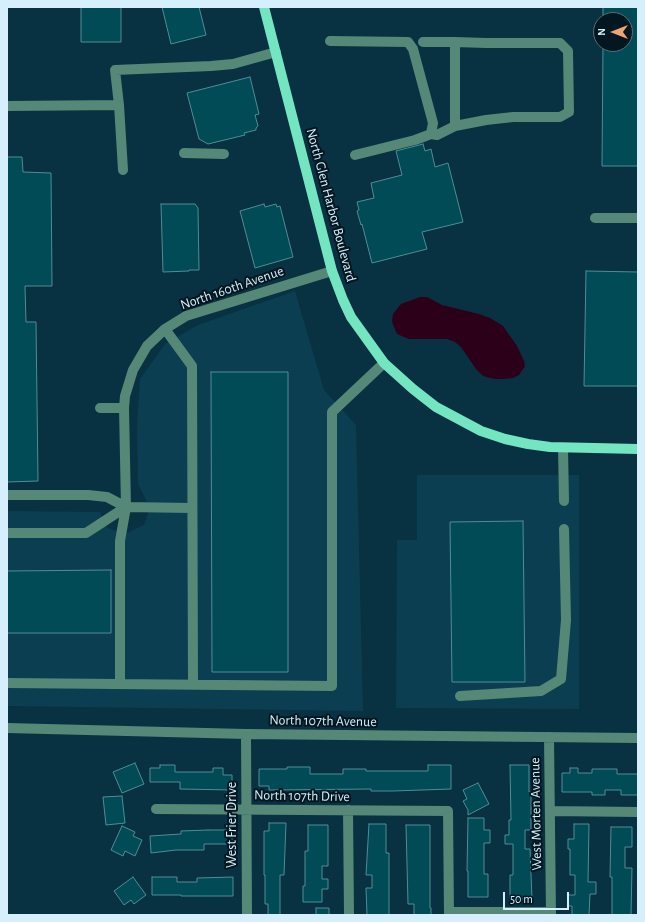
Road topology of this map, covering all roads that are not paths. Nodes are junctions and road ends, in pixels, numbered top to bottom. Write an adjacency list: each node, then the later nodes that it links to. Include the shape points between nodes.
1 (264, 7): 5 (main road, North Glen Harbor Boulevard)
2 (330, 41): 9 (street, via 408,42 413,49 433,123)
3 (424, 42): 4 (street)
4 (455, 42): 8 (street); 8 (street, via 560,43 568,50 568,112 560,117 513,117)
5 (276, 52): 6 (street, via 233,64 115,70); 16 (main road, North Glen Harbor Boulevard)
6 (119, 105): 7 (street); 13 (street)
7 (7, 106)
8 (455, 126): 9 (street, via 437,135)
9 (431, 134): 12 (street)
10 (184, 154): 11 (street)
11 (224, 154)
12 (355, 155)
13 (123, 170)
14 (595, 218): 15 (street)
15 (638, 218)
16 (332, 271): 17 (street, North 160th Avenue, via 205,309 186,316); 18 (main road, North Glen Harbor Boulevard, via 351,317)
17 (165, 329): 20 (street, North 160th Avenue, via 147,346 133,370); 26 (street, via 192,366)
18 (384, 363): 21 (main road, North Glen Harbor Boulevard, via 436,407 481,431 528,444); 31 (street, via 332,412 332,686)
19 (100, 408): 20 (street)
20 (124, 408): 25 (street, North 160th Avenue)
21 (563, 448): 22 (main road, North Glen Harbor Boulevard); 24 (street)
22 (638, 449)
23 (7, 495): 25 (street, via 88,495 107,497)
24 (564, 501)
25 (126, 507): 26 (street); 28 (street, via 86,533); 30 (street, North 160th Avenue, via 120,541)
26 (192, 508): 31 (street)
27 (564, 529): 32 (street, via 566,620 561,679 541,691)
28 (7, 533)
29 (7, 683): 30 (street)
30 (120, 684): 31 (street)
31 (193, 684)
32 (460, 696)
33 (7, 728): 34 (street, North 107th Avenue)
34 (246, 734): 35 (street, North 107th Avenue); 38 (street, West Frier Drive)
35 (549, 737): 36 (street, North 107th Avenue); 40 (street, West Morten Avenue)
36 (638, 738)
37 (156, 809): 38 (street, North 107th Drive)
38 (246, 809): 39 (street, North 107th Drive); 44 (street, West Frier Drive)
39 (348, 810): 42 (street, North 107th Drive, via 448,811); 45 (street)
40 (550, 811): 41 (street); 43 (street, West Morten Avenue)
41 (638, 812)
42 (449, 914): 43 (street)
43 (551, 914)
44 (247, 915)
45 (349, 915)

